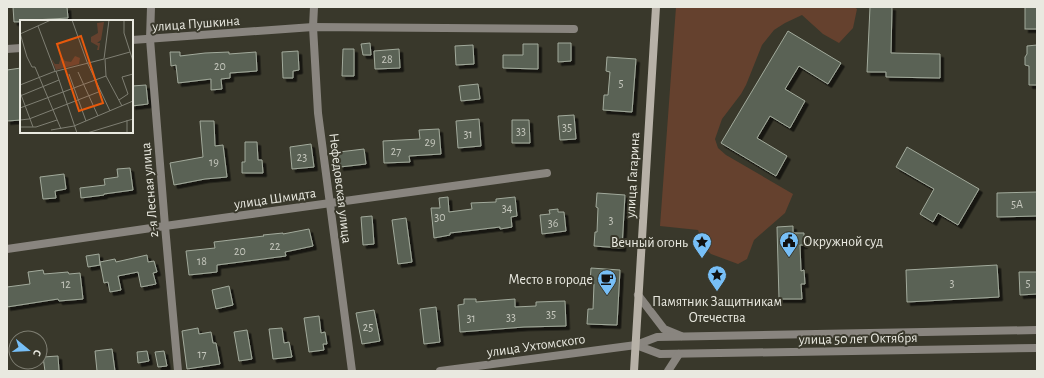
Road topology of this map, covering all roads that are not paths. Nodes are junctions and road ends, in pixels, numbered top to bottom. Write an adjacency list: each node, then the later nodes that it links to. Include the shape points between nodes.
1 (151, 7): 6 (street, 2-я Лесная улица)
2 (314, 7): 4 (street, Нефедовская улица)
3 (656, 7): 14 (main road, улица Гагарина)
4 (313, 27): 5 (street, улица Пушкина); 6 (street, улица Пушкина); 11 (street, Нефедовская улица, via 318,114)
5 (574, 28)
6 (150, 39): 7 (street, улица Пушкина); 12 (street, 2-я Лесная улица)
7 (133, 40)
8 (20, 48): 9 (street)
9 (7, 49)
10 (547, 173): 11 (street, улица Шмидта)
11 (330, 204): 12 (street, улица Шмидта); 21 (street, Нефедовская улица)
12 (165, 226): 13 (street, улица Шмидта); 20 (street, 2-я Лесная улица)
13 (7, 249)
14 (638, 295): 16 (street, улица 50 лет Октября, via 664,329); 17 (main road, улица Гагарина)
15 (1037, 330): 16 (street, улица 50 лет Октября)
16 (683, 337): 17 (street, улица 50 лет Октября, via 657,337)
17 (636, 345): 19 (street, улица 50 лет Октября, via 660,354); 22 (street, улица Ухтомского); 23 (main road, улица Гагарина)
18 (1037, 348): 19 (street, улица 50 лет Октября)
19 (679, 354): 24 (street)
20 (178, 371)
21 (352, 371)
22 (440, 371)
23 (634, 371)
24 (668, 371)

